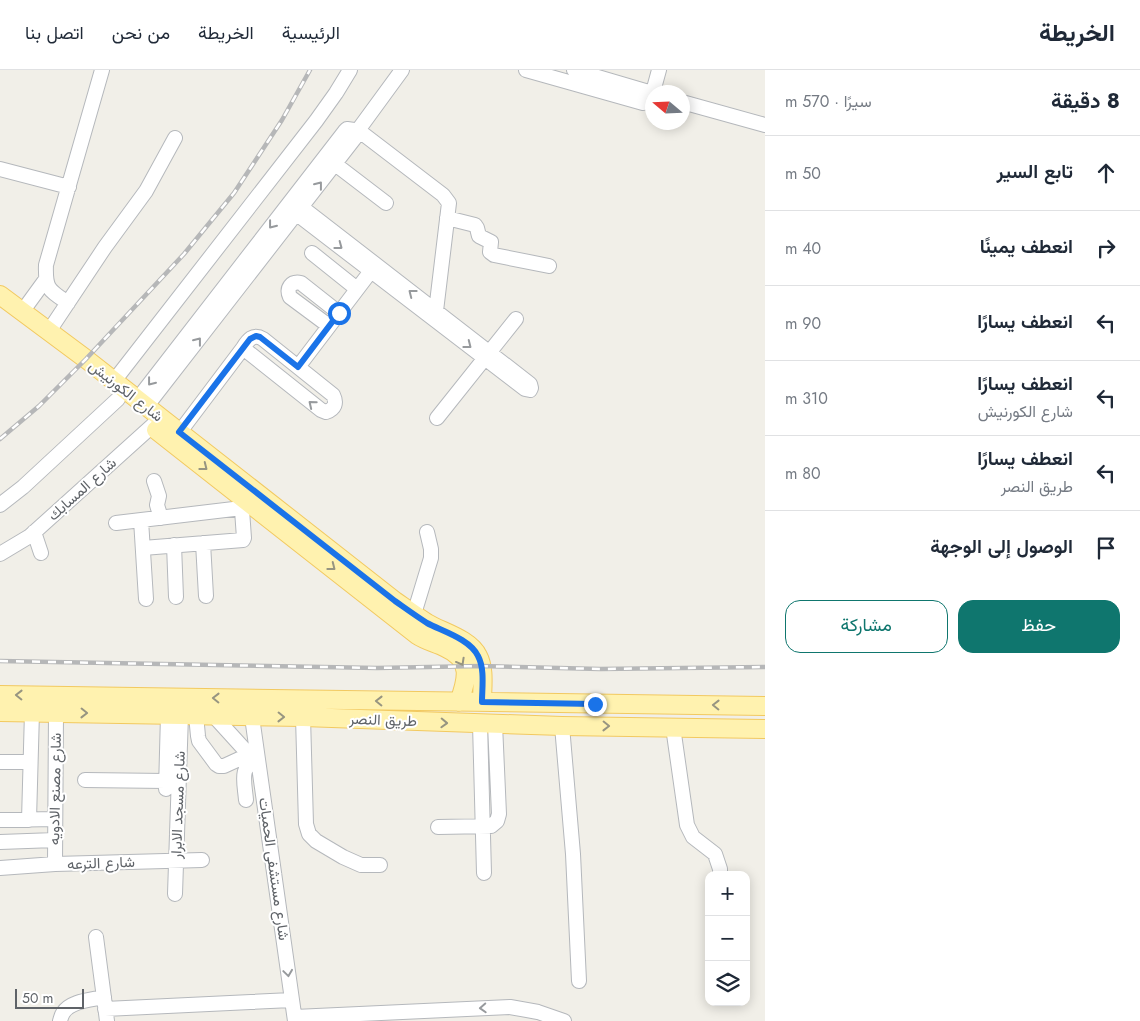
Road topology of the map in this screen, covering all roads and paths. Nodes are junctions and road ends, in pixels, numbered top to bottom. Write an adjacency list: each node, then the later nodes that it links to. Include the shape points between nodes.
1 (102, 70): 16 (street)
2 (350, 70): 38 (street, via 316,121)
3 (402, 70): 12 (street)
4 (526, 70): 9 (street)
5 (574, 70): 8 (street)
6 (659, 70): 7 (street)
7 (655, 85)
8 (645, 91)
9 (645, 102)
10 (690, 104): 11 (street)
11 (765, 125)
12 (357, 131): 14 (street); 18 (street, via 351,128 344,131); 19 (street, via 443,195 449,203)
13 (176, 138): 26 (street, via 146,191)
14 (335, 164): 17 (street); 18 (street, one-way to 14)
15 (0, 169): 16 (street)
16 (69, 187): 23 (street, via 46,265)
17 (386, 203)
18 (294, 206): 22 (street); 41 (street, شارع المسابك, via 173,363)
19 (448, 218): 21 (street, via 475,224 479,236 491,242 492,254); 28 (street)
20 (312, 253): 24 (street)
21 (550, 266)
22 (372, 268): 24 (street); 28 (street)
23 (46, 279): 26 (street, via 50,290); 30 (street)
24 (357, 290): 29 (street)
25 (0, 295): 30 (main road, شارع الكورنيش)
26 (68, 303): 33 (street)
27 (0, 308): 30 (main road, شارع الكورنيش)
28 (430, 310): 35 (street)
29 (339, 313): 32 (street); 32 (street, via 301,283 292,284 288,293 290,297)
30 (19, 316): 33 (main road, شارع الكورنيش)
31 (516, 319): 35 (street)
32 (329, 326): 36 (street)
33 (46, 335): 38 (main road, شارع الكورنيش); 40 (main road, شارع الكورنيش)
34 (243, 348): 36 (street, via 250,339 260,337); 37 (street); 43 (street)
35 (487, 355): 42 (street)
36 (300, 369): 37 (street); 39 (street); 39 (street, one-way to 39, via 332,395 335,406 326,412)
37 (283, 380): 39 (street)
38 (114, 381): 41 (main road, شارع الكورنيش)
39 (295, 390)
40 (118, 399): 41 (main road, شارع الكورنيش); 46 (street)
41 (149, 413): 43 (main road, شارع الكورنيش); 45 (main road, شارع الكورنيش, one-way to 45); 50 (street, شارع المسابك)
42 (437, 418)
43 (179, 432): 60 (main road, شارع الكورنيش, via 395,601)
44 (154, 482): 47 (street)
45 (242, 502): 47 (street); 52 (street, via 244,540); 60 (main road, شارع الكورنيش, one-way to 60)
46 (0, 505)
47 (161, 518): 48 (street)
48 (141, 520): 49 (street); 54 (street)
49 (116, 523)
50 (34, 532): 55 (street); 56 (street, شارع المسابك)
51 (427, 532): 60 (street, via 431,558)
52 (203, 543): 53 (street); 57 (street)
53 (174, 545): 54 (street); 58 (street)
54 (142, 548): 59 (street)
55 (41, 553)
56 (0, 554)
57 (206, 596)
58 (176, 597)
59 (146, 600)
60 (409, 619): 62 (main road, شارع الكورنيش, one-way to 62, via 423,638 456,653 464,664 466,673); 63 (main road, شارع الكورنيش, via 428,623 459,638 475,652 480,663)
61 (0, 695): 62 (main road, طريق النصر, one-way to 61)
62 (459, 702): 63 (main road, طريق النصر)
63 (482, 702): 64 (main road, طريق النصر, one-way to 63)
64 (765, 706)
65 (0, 712): 66 (main road, طريق النصر)
66 (32, 712): 67 (main road, طريق النصر); 78 (street)
67 (56, 713): 68 (main road, طريق النصر, one-way to 68); 82 (street, شارع مصنع الادويه)
68 (182, 715): 69 (main road, طريق النصر); 76 (street, via 216,764 224,766); 80 (street, via 166,786); 90 (street, شارع مسجد الابرار)
69 (214, 716): 70 (main road, طريق النصر); 76 (street)
70 (252, 717): 71 (main road, طريق النصر, one-way to 71); 76 (street, شارع مستشفى الحميات)
71 (303, 717): 72 (main road, طريق النصر, one-way to 72); 92 (street, via 306,824 310,834 351,862)
72 (487, 724): 73 (main road, طريق النصر); 86 (street)
73 (562, 726): 74 (main road, طريق النصر, one-way to 74); 98 (street)
74 (673, 727): 75 (main road, طريق النصر); 94 (street, via 687,825 693,837 715,854)
75 (765, 729)
76 (255, 758): 81 (street, via 244,772); 99 (street, شارع مستشفى الحميات, one-way to 99)
77 (0, 762): 78 (street)
78 (30, 767): 79 (street); 84 (street)
79 (0, 771)
80 (86, 780)
81 (246, 800)
82 (55, 819): 84 (street); 87 (street, شارع مصنع الادويه)
83 (0, 820): 84 (street)
84 (29, 820)
85 (438, 827): 86 (street)
86 (482, 827): 95 (street)
87 (55, 840): 88 (street); 91 (street, شارع مصنع الادويه)
88 (0, 842)
89 (202, 860): 90 (street, شارع الترعه)
90 (176, 861): 91 (street, شارع الترعه); 96 (street, شارع مسجد الابرار)
91 (55, 864): 93 (street, شارع الترعه)
92 (380, 864)
93 (0, 868)
94 (720, 871)
95 (484, 873)
96 (175, 894)
97 (96, 937): 101 (street)
98 (579, 981)
99 (292, 1000): 100 (street); 103 (street, شارع مستشفى الحميات)
100 (150, 1007): 101 (street); 105 (street)
101 (105, 1009): 104 (street, via 76,1003 63,1013)
102 (518, 1014): 103 (street, one-way to 103, via 510,1007); 106 (street, via 538,1012)
103 (295, 1019)
104 (60, 1021)
105 (151, 1021)
106 (564, 1021)

